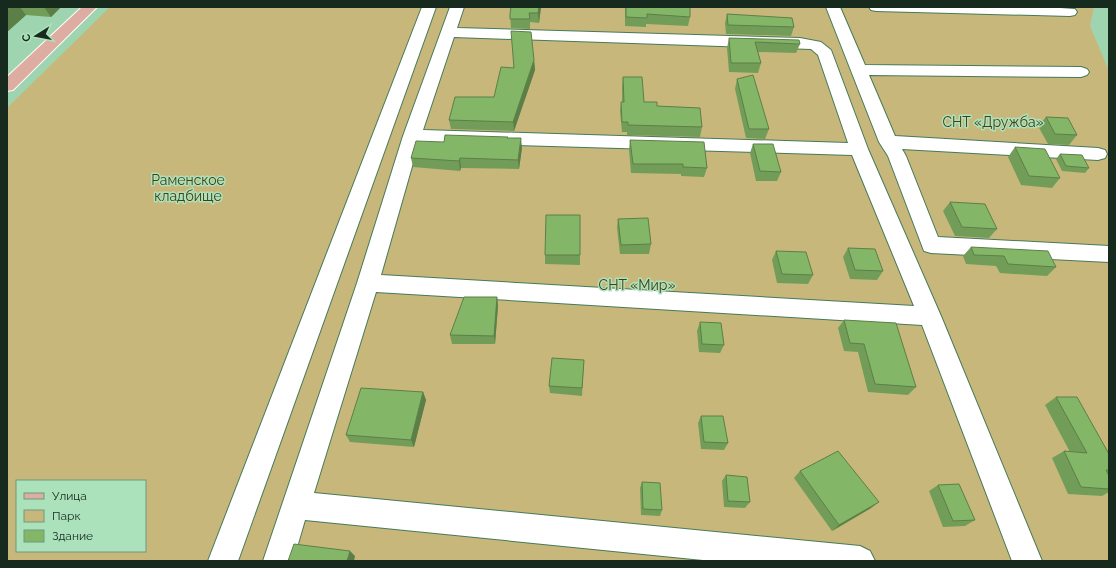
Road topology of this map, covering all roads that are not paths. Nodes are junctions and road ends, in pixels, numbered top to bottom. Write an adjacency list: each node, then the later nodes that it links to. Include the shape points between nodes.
1 (90, 7): 10 (main road)
2 (429, 7): 19 (lane)
3 (456, 7): 7 (lane)
4 (833, 7): 8 (lane)
5 (876, 7): 6 (lane)
6 (1070, 12)
7 (449, 32): 11 (lane); 13 (lane, via 800,42 816,45 825,53)
8 (859, 70): 9 (lane); 12 (lane)
9 (1081, 72)
10 (7, 86)
11 (412, 136): 13 (lane); 16 (lane)
12 (888, 142): 14 (lane); 15 (lane, via 897,156 931,244)
13 (859, 149): 17 (lane)
14 (1098, 154)
15 (1109, 254)
16 (368, 283): 17 (lane); 18 (lane)
17 (930, 316): 22 (lane)
18 (295, 504): 20 (lane); 21 (lane)
19 (223, 561)
20 (278, 561)
21 (860, 561)
22 (1027, 561)

